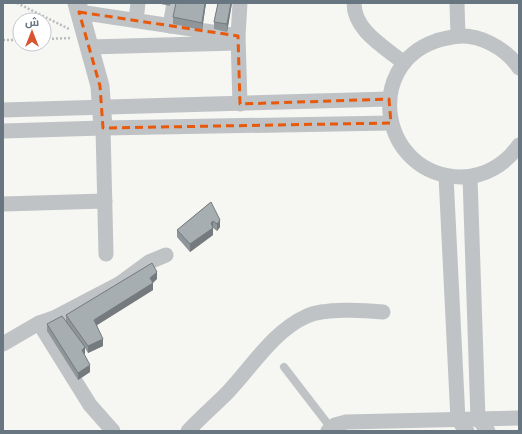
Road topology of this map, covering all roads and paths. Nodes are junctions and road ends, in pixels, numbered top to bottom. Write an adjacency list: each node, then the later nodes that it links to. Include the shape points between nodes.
1 (17, 3): 13 (path)
2 (138, 3): 8 (street)
3 (174, 3): 9 (street)
4 (240, 3): 12 (street)
5 (354, 3): 14 (street, via 358,22 365,31)
6 (457, 3): 10 (street)
7 (78, 7): 8 (street); 13 (street)
8 (136, 20): 9 (street)
9 (170, 26): 12 (street)
10 (458, 36): 14 (street, via 435,41 416,52); 15 (street, via 481,39 501,49)
11 (52, 40): 13 (path)
12 (238, 40): 13 (street); 17 (street)
13 (88, 43): 18 (street, via 100,86)
14 (404, 63): 16 (street, via 393,83)
15 (519, 66)
16 (389, 99): 17 (street); 20 (street)
17 (240, 104): 18 (street)
18 (103, 108): 19 (street); 21 (street)
19 (3, 110)
20 (391, 124): 21 (street); 24 (street, via 398,142 411,158 427,170)
21 (103, 128): 22 (street); 26 (street)
22 (3, 131)
23 (519, 145): 25 (street, via 511,156 493,170)
24 (446, 176): 25 (street); 36 (street)
25 (470, 177): 35 (street)
26 (105, 201): 27 (street); 28 (street)
27 (3, 204)
28 (106, 254)
29 (166, 255): 31 (street, via 149,262 119,284 56,317)
30 (383, 312): 40 (street, via 344,310 309,315 292,324 278,336 227,394)
31 (39, 323): 32 (street); 39 (street, via 90,405)
32 (3, 344)
33 (284, 367): 38 (lane)
34 (519, 418): 35 (street)
35 (478, 419): 36 (street); 41 (street)
36 (462, 425): 37 (street)
37 (373, 426): 38 (street, via 346,422)
38 (330, 430)
39 (113, 431)
40 (188, 431)
41 (488, 431)

